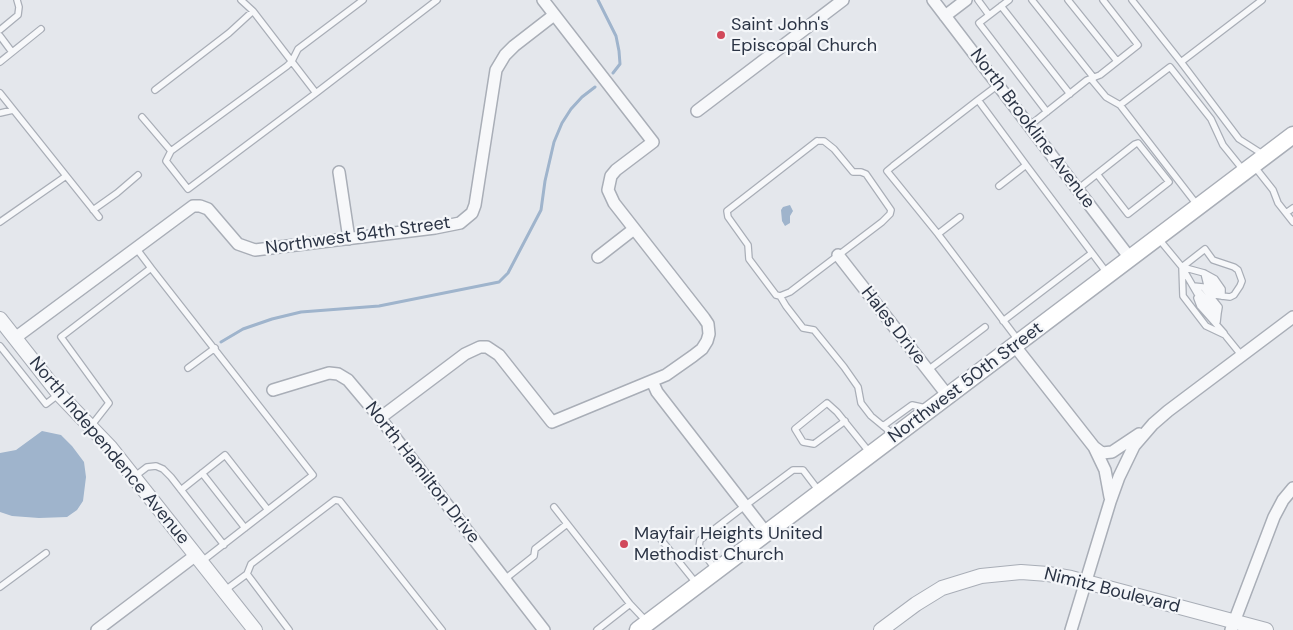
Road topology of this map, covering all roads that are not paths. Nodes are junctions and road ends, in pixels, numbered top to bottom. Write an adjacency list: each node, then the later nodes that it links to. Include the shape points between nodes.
1 (17, 0): 22 (lane, via 18,15)
2 (242, 0): 17 (lane)
3 (363, 0): 25 (lane, via 298,49)
4 (437, 0): 33 (lane)
5 (543, 0): 18 (street)
6 (843, 0): 38 (street)
7 (933, 0): 20 (street, North Brookline Avenue)
8 (966, 0): 20 (street)
9 (978, 0): 19 (lane)
10 (1009, 0): 16 (lane)
11 (1032, 0): 29 (lane)
12 (1068, 0): 26 (lane)
13 (1104, 0): 26 (lane, via 1138,45)
14 (1132, 0): 28 (lane)
15 (1262, 0): 28 (lane)
16 (1001, 6): 19 (lane); 34 (lane)
17 (253, 11): 25 (lane); 31 (lane)
18 (554, 15): 61 (street, via 653,142 616,170 608,183 611,197); 64 (street, Northwest 54th Street, via 514,46 496,70 472,213 451,226)
19 (990, 15): 39 (lane, via 979,23)
20 (945, 16): 30 (street, North Brookline Avenue)
21 (41, 29): 24 (lane)
22 (0, 30)
23 (0, 36): 24 (lane)
24 (12, 52): 27 (lane)
25 (292, 61): 33 (lane); 44 (lane)
26 (1117, 61): 29 (lane)
27 (0, 62)
28 (1181, 62): 45 (lane, via 1240,139)
29 (1092, 78): 34 (lane); 36 (lane, via 1106,97)
30 (998, 85): 35 (lane); 42 (street, North Brookline Avenue)
31 (155, 90)
32 (0, 93): 37 (lane)
33 (316, 93): 44 (lane, via 188,189 166,161)
34 (1070, 94): 39 (lane)
35 (978, 100): 46 (lane); 62 (lane, via 887,171)
36 (1120, 105): 45 (lane, via 1170,67 1211,119 1223,145); 53 (lane)
37 (14, 110): 40 (lane); 50 (lane)
38 (697, 111)
39 (1047, 112): 42 (lane)
40 (0, 113)
41 (142, 117): 44 (lane)
42 (1029, 126): 52 (street, North Brookline Avenue)
43 (1293, 134): 45 (main road, Northwest 50th Street)
44 (170, 150)
45 (1254, 164): 53 (main road, Northwest 50th Street); 56 (lane)
46 (1026, 165): 51 (lane); 66 (lane)
47 (339, 172): 64 (street)
48 (1097, 174): 48 (lane, via 1138,143 1169,182 1128,214); 52 (lane)
49 (138, 175): 55 (lane)
50 (66, 176): 55 (lane); 59 (lane)
51 (999, 186)
52 (1078, 189): 69 (street, North Brookline Avenue)
53 (1198, 206): 63 (main road, Northwest 50th Street)
54 (1293, 208): 56 (lane)
55 (93, 210): 57 (lane)
56 (1286, 213): 60 (lane)
57 (99, 217)
58 (960, 217): 62 (lane)
59 (0, 222)
60 (1293, 222)
61 (634, 229): 68 (street); 90 (street, via 708,324 709,334 702,348 680,366)
62 (938, 234): 79 (lane)
63 (1158, 237): 69 (main road, Northwest 50th Street); 70 (lane)
64 (349, 239): 65 (street, Northwest 54th Street, via 255,250 238,244 208,209 193,206)
65 (136, 248): 71 (lane); 83 (street, Northwest 54th Street)
66 (1092, 253): 72 (lane); 79 (lane)
67 (838, 255): 75 (lane, via 790,292); 75 (lane, via 882,222 891,210 866,174 853,172 834,149 816,141 727,211 748,245 748,259); 89 (street, Hales Drive)
68 (598, 257)
69 (1130, 258): 72 (main road, Northwest 50th Street)
70 (1182, 267): 73 (lane); 74 (lane); 76 (lane, via 1205,249 1213,260 1234,267 1241,275 1238,291 1230,297); 82 (lane, via 1183,296 1206,326)
71 (151, 268): 86 (lane); 98 (lane, via 61,337 109,403)
72 (1108, 274): 84 (main road, Northwest 50th Street)
73 (1204, 274): 76 (lane, via 1215,295); 76 (lane, via 1215,279 1222,289)
74 (1193, 286): 80 (lane, via 1200,306 1211,320); 80 (lane, via 1218,313)
75 (780, 296): 99 (lane, via 803,328 814,330 830,349 858,387 861,403)
76 (1222, 296)
77 (1293, 317): 87 (street)
78 (0, 319): 83 (street, North Independence Avenue)
79 (1003, 321): 84 (lane)
80 (1217, 322): 82 (lane)
81 (985, 327): 89 (lane)
82 (1226, 335): 87 (lane)
83 (15, 338): 92 (street, North Independence Avenue)
84 (1017, 344): 93 (main road, Northwest 50th Street); 101 (street)
85 (0, 346): 92 (lane, via 46,404)
86 (215, 348): 88 (lane); 111 (lane, via 313,475)
87 (1242, 356): 97 (street)
88 (188, 368)
89 (928, 370): 93 (street, Hales Drive)
90 (652, 381): 95 (street, via 552,422 499,355 480,346 464,354); 109 (street, via 657,392)
91 (272, 390): 95 (street, North Hamilton Drive, via 323,374 338,374 357,389)
92 (59, 394): 98 (street, North Independence Avenue)
93 (948, 396): 94 (main road, Northwest 50th Street)
94 (932, 409): 99 (lane, via 912,406); 100 (main road, Northwest 50th Street)
95 (380, 418): 122 (street, North Hamilton Drive)
96 (845, 421): 96 (lane, via 827,403 795,428 803,442 814,444); 102 (lane)
97 (1153, 424): 101 (street, via 1112,452 1102,453); 108 (street, via 1134,446)
98 (90, 426): 104 (street, North Independence Avenue)
99 (882, 426): 100 (lane)
100 (896, 436): 102 (main road, Northwest 50th Street)
101 (1094, 447): 108 (street, via 1105,470)
102 (872, 454): 107 (main road, Northwest 50th Street)
103 (202, 473): 106 (lane); 111 (lane, via 225,456); 113 (lane)
104 (134, 477): 106 (lane, via 147,467 156,466 172,477); 118 (street, North Independence Avenue)
105 (1293, 488): 129 (street, via 1274,517)
106 (181, 490): 116 (lane)
107 (821, 493): 109 (lane, via 803,470 793,470); 114 (main road, Northwest 50th Street)
108 (1110, 502): 124 (street)
109 (746, 505): 114 (street); 119 (lane, via 700,540 699,547)
110 (554, 507): 112 (lane)
111 (268, 510): 113 (lane)
112 (567, 524): 122 (lane, via 535,549 534,556); 128 (lane)
113 (245, 528): 116 (lane)
114 (767, 534): 119 (main road, Northwest 50th Street)
115 (659, 537): 125 (lane)
116 (224, 545): 118 (lane)
117 (46, 553): 123 (lane)
118 (199, 558): 127 (street, North Independence Avenue); 131 (street)
119 (717, 571): 125 (main road, Northwest 50th Street)
120 (247, 574): 127 (lane); 133 (lane); 134 (lane, via 251,564 335,500 340,501)
121 (0, 578): 123 (lane)
122 (505, 579): 135 (street, North Hamilton Drive)
123 (9, 580): 126 (lane)
124 (1086, 582): 129 (street, Nimitz Boulevard); 137 (street, Nimitz Boulevard, via 1035,572 981,576 955,583 928,596); 138 (street)
125 (698, 585): 130 (main road, Northwest 50th Street)
126 (0, 587)
127 (224, 591): 132 (street, North Independence Avenue)
128 (630, 604): 130 (lane); 136 (lane)
129 (1232, 626): 139 (street, Nimitz Boulevard)
130 (645, 627)
131 (97, 630)
132 (255, 630)
133 (289, 630)
134 (442, 630)
135 (544, 630)
136 (597, 630)
137 (880, 630)
138 (1071, 630)
139 (1266, 630)

